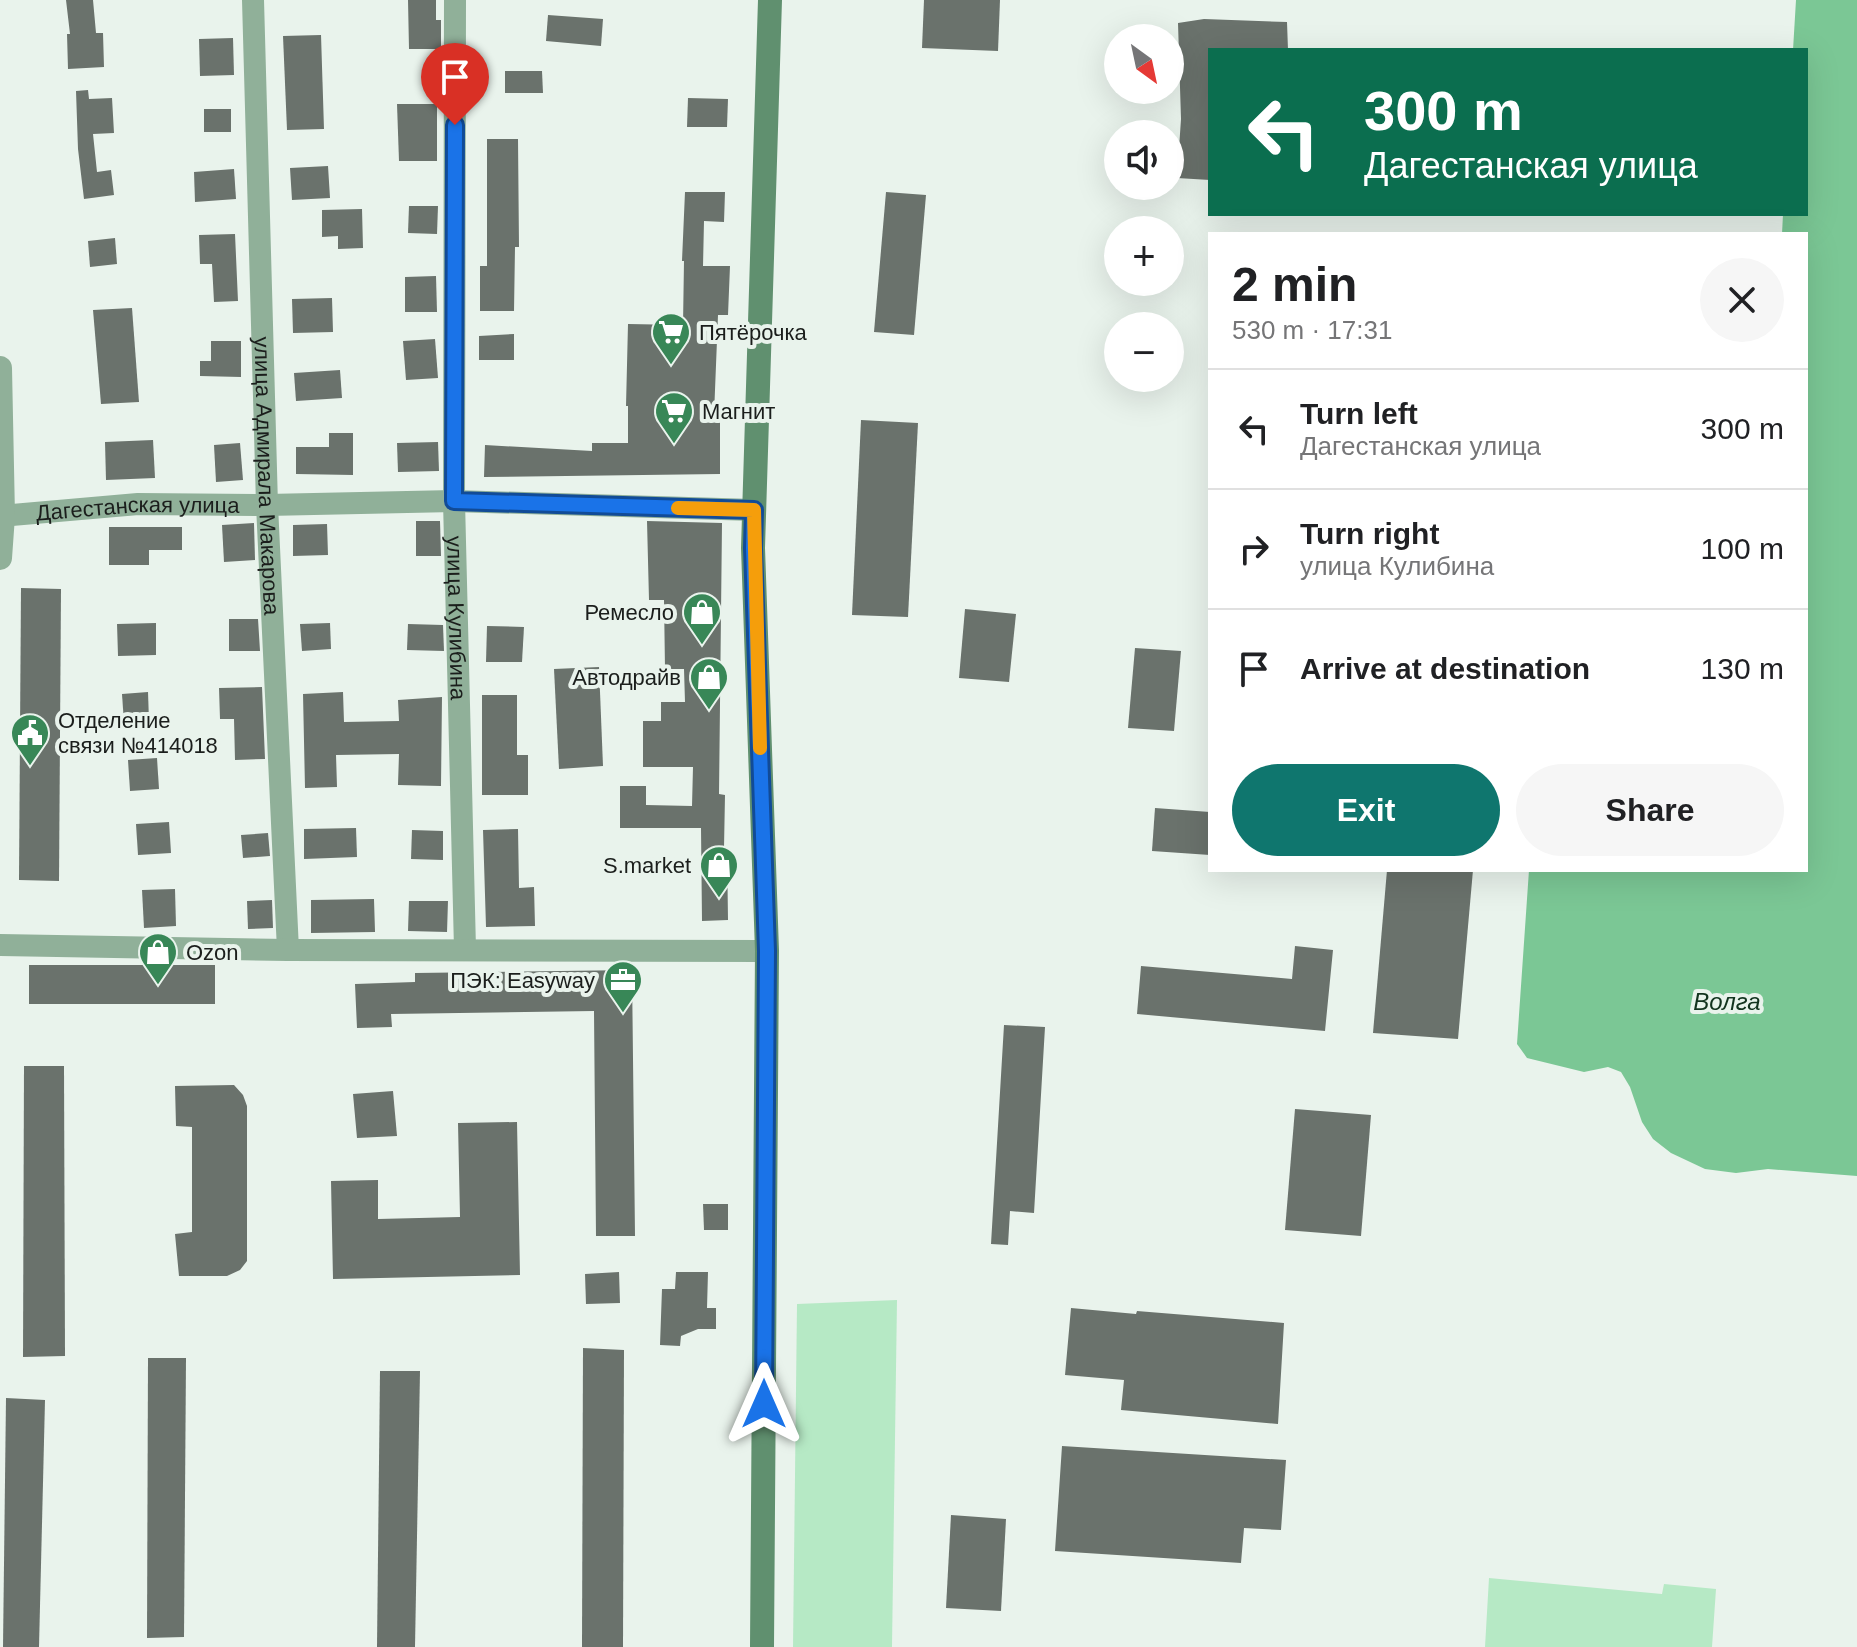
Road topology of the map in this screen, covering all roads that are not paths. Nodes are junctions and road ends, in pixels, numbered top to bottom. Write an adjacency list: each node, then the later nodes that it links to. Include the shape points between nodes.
1 (253, 0): 6 (street, улица Адмирала Макарова)
2 (455, 0): 5 (street, улица Кулибина)
3 (770, 0): 7 (main road)
4 (0, 368): 8 (street)
5 (454, 501): 6 (street, Дагестанская улица); 7 (street, Дагестанская улица); 11 (street, улица Кулибина)
6 (267, 505): 8 (street, Дагестанская улица, via 138,504); 12 (street, улица Адмирала Макарова)
7 (754, 510): 13 (main road)
8 (2, 516): 9 (street)
9 (0, 558)
10 (0, 945): 12 (street)
11 (465, 949): 12 (street); 13 (street)
12 (288, 950)
13 (767, 951): 14 (main road)
14 (762, 1647)

